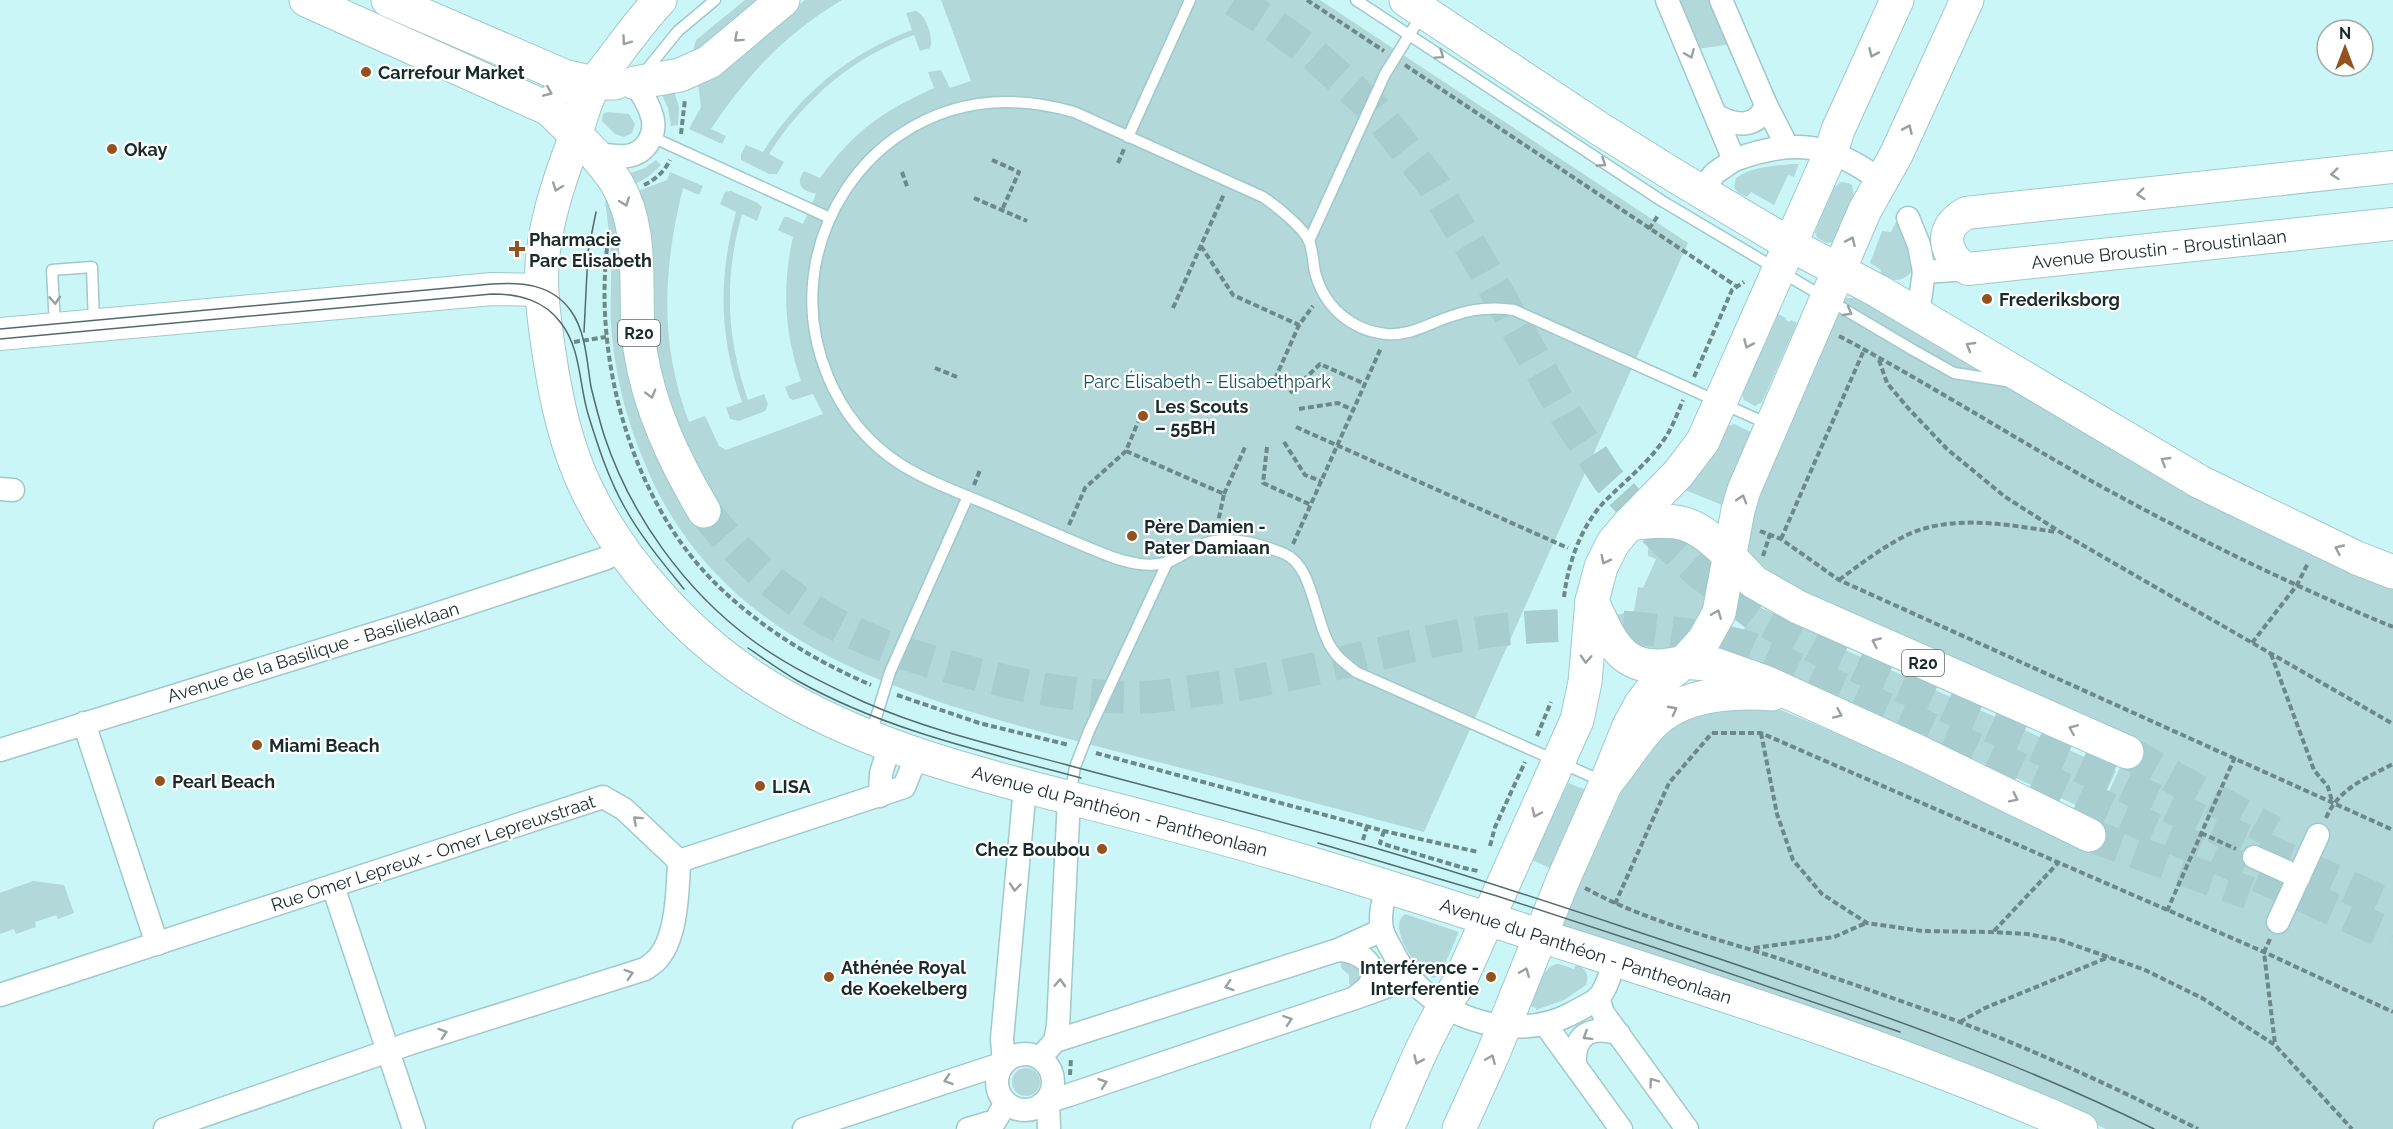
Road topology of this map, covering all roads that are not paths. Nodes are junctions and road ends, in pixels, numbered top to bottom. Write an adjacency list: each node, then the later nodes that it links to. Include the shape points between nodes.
1 (306, 0): 15 (main road, R20, via 549,109)
2 (388, 0): 15 (main road, via 564,76)
3 (660, 0): 15 (main road, Avenue du Panthéon - Pantheonlaan, one-way to 15)
4 (716, 0): 15 (lane, via 678,31)
5 (783, 0): 15 (main road, one-way to 15, via 709,62)
6 (1190, 0): 18 (lane)
7 (1356, 0): 12 (lane)
8 (1667, 0): 16 (street, one-way to 16)
9 (1721, 0): 14 (street)
10 (1897, 0): 21 (main road, one-way to 21, via 1838,130)
11 (1967, 0): 21 (main road, one-way to 11, via 1896,155)
12 (1418, 12): 23 (main road); 27 (lane, via 1385,74); 28 (lane, one-way to 28, via 1601,163)
13 (538, 87): 15 (lane, one-way to 15)
14 (1766, 105): 16 (street, via 1762,116 1744,124); 19 (street)
15 (599, 109): 17 (street, via 652,114); 17 (street, via 629,156); 32 (main road, Avenue du Panthéon - Pantheonlaan, one-way to 32, via 553,197 542,261); 42 (main road, R20, one-way to 42, via 616,181 637,245 640,349 657,417)
16 (1717, 116): 20 (street)
17 (652, 137): 24 (lane)
18 (1128, 137): 24 (lane, via 1074,112 1041,104 1007,101 962,107 924,121 882,148 848,186); 27 (lane, via 1263,197)
19 (1787, 146): 20 (street); 21 (street, via 1809,147)
20 (1734, 160): 23 (street, via 1715,173)
21 (1857, 166): 28 (main road); 31 (main road, one-way to 21, via 1865,210)
22 (2393, 167): 29 (street, one-way to 29, via 1966,213 1950,227 1947,244 1956,261)
23 (1701, 191): 28 (main road)
24 (830, 218): 41 (lane, via 817,255 812,305 820,356 837,397 861,430 885,453 914,472)
25 (1908, 218): 30 (street)
26 (2393, 224): 29 (street, Avenue Broustin - Broustinlaan)
27 (1310, 241): 39 (lane, via 1323,293 1351,323 1387,334 1416,332 1472,310 1514,310)
28 (1785, 258): 31 (main road); 39 (main road, one-way to 39)
29 (1968, 269): 30 (street, Avenue Broustin - Broustinlaan)
30 (1924, 272): 33 (street)
31 (1832, 285): 33 (main road, via 1878,291); 38 (lane, one-way to 38, via 1954,373); 40 (main road)
32 (542, 290): 34 (street, via 492,289); 44 (main road, Avenue du Panthéon - Pantheonlaan, via 552,373 567,436 587,491)
33 (1915, 313): 38 (main road, one-way to 33)
34 (94, 326): 35 (street); 35 (lane, one-way to 35, via 92,267 52,270)
35 (55, 330): 36 (street)
36 (0, 334): 37 (street)
37 (0, 351)
38 (2039, 386): 47 (main road, one-way to 38, via 2200,482)
39 (1722, 403): 40 (lane); 43 (main road, via 1692,458)
40 (1772, 425): 45 (main road, one-way to 40, via 1744,490)
41 (968, 496): 46 (lane, via 1116,559 1152,565); 52 (lane, via 884,690)
42 (704, 511)
43 (1629, 524): 45 (main road, via 1669,520 1695,527); 48 (main road, one-way to 48, via 1600,567)
44 (624, 550): 51 (street, Avenue de la Basilique - Basilieklaan, via 426,617); 52 (main road, Avenue du Panthéon - Pantheonlaan, via 660,596 718,652 750,676 784,697)
45 (1730, 557): 49 (main road, one-way to 45, via 1704,640 1719,613); 54 (main road, R20, one-way to 45, via 1798,607 1754,582)
46 (1168, 561): 55 (lane, via 1215,541 1249,541 1288,556 1296,561 1306,579 1318,619 1334,652 1356,672); 58 (lane, via 1089,731 1075,767)
47 (2393, 572)
48 (1592, 601): 49 (main road, via 1611,642 1628,658 1648,666); 55 (main road, one-way to 55, via 1582,701)
49 (1684, 662): 50 (main road, via 1717,665); 56 (main road, via 1655,686 1641,704)
50 (1808, 701): 56 (main road, one-way to 50, via 1654,722 1686,703 1728,693 1779,694); 60 (main road, one-way to 60)
51 (84, 723): 53 (street, Avenue de la Basilique - Basilieklaan); 70 (street)
52 (892, 746): 57 (main road, Avenue du Panthéon - Pantheonlaan); 62 (street, via 881,773 880,795)
53 (0, 750)
54 (2127, 752)
55 (1559, 763): 56 (lane); 66 (main road, one-way to 66)
56 (1606, 783): 69 (main road)
57 (1025, 787): 58 (main road, Avenue du Panthéon - Pantheonlaan); 84 (street, one-way to 84, via 1002,1039)
58 (1069, 798): 65 (main road, Avenue du Panthéon - Pantheonlaan, via 1284,855); 81 (street, one-way to 58, via 1058,1026)
59 (2318, 835): 63 (street)
60 (2090, 836)
61 (2254, 857): 63 (street)
62 (679, 861): 64 (street, Rue Omer Lepreux - Omer Lepreuxstraat, one-way to 64, via 624,809 603,796); 82 (street, one-way to 62, via 645,969 669,943)
63 (2299, 877): 67 (street)
64 (333, 886): 70 (street, Rue Omer Lepreux - Omer Lepreuxstraat); 82 (street)
65 (1387, 888): 66 (main road, Avenue du Panthéon - Pantheonlaan); 68 (street, via 1381,911)
66 (1487, 920): 69 (main road, Avenue du Panthéon - Pantheonlaan); 77 (main road, via 1459,983)
67 (2278, 922)
68 (1382, 930): 71 (street); 73 (street)
69 (1540, 936): 72 (main road, Avenue du Panthéon - Pantheonlaan); 79 (main road, one-way to 69)
70 (157, 944): 74 (street, Rue Omer Lepreux - Omer Lepreuxstraat)
71 (1338, 950): 75 (street, via 1355,952 1369,963 1371,980); 81 (street, one-way to 81)
72 (1615, 959): 76 (street); 97 (main road, Avenue du Panthéon - Pantheonlaan, via 1818,1025)
73 (1406, 974): 75 (street, via 1386,987); 77 (street)
74 (0, 995)
75 (1355, 998): 86 (street, one-way to 75, via 1070,1095)
76 (1598, 998): 78 (street); 80 (street)
77 (1443, 1007): 79 (street); 93 (main road, one-way to 93)
78 (1545, 1024): 79 (street); 85 (street)
79 (1503, 1026): 94 (main road, one-way to 79)
80 (1618, 1034): 85 (street, one-way to 85, via 1604,1029 1589,1032 1578,1041); 96 (street, one-way to 80)
81 (1063, 1045): 83 (street)
82 (388, 1051): 88 (street); 89 (street)
83 (1040, 1058): 84 (street, via 1021,1054); 86 (street, via 1053,1077)
84 (1004, 1062): 87 (street, via 997,1083); 90 (street, one-way to 90, via 903,1100)
85 (1575, 1065): 95 (street)
86 (1048, 1099): 87 (street, via 1030,1110 1015,1108); 92 (street)
87 (999, 1118): 91 (street)
88 (165, 1129)
89 (414, 1129)
90 (804, 1129)
91 (968, 1129)
92 (1049, 1129)
93 (1387, 1129)
94 (1459, 1129)
95 (1621, 1129)
96 (1687, 1129)
97 (2081, 1129)

